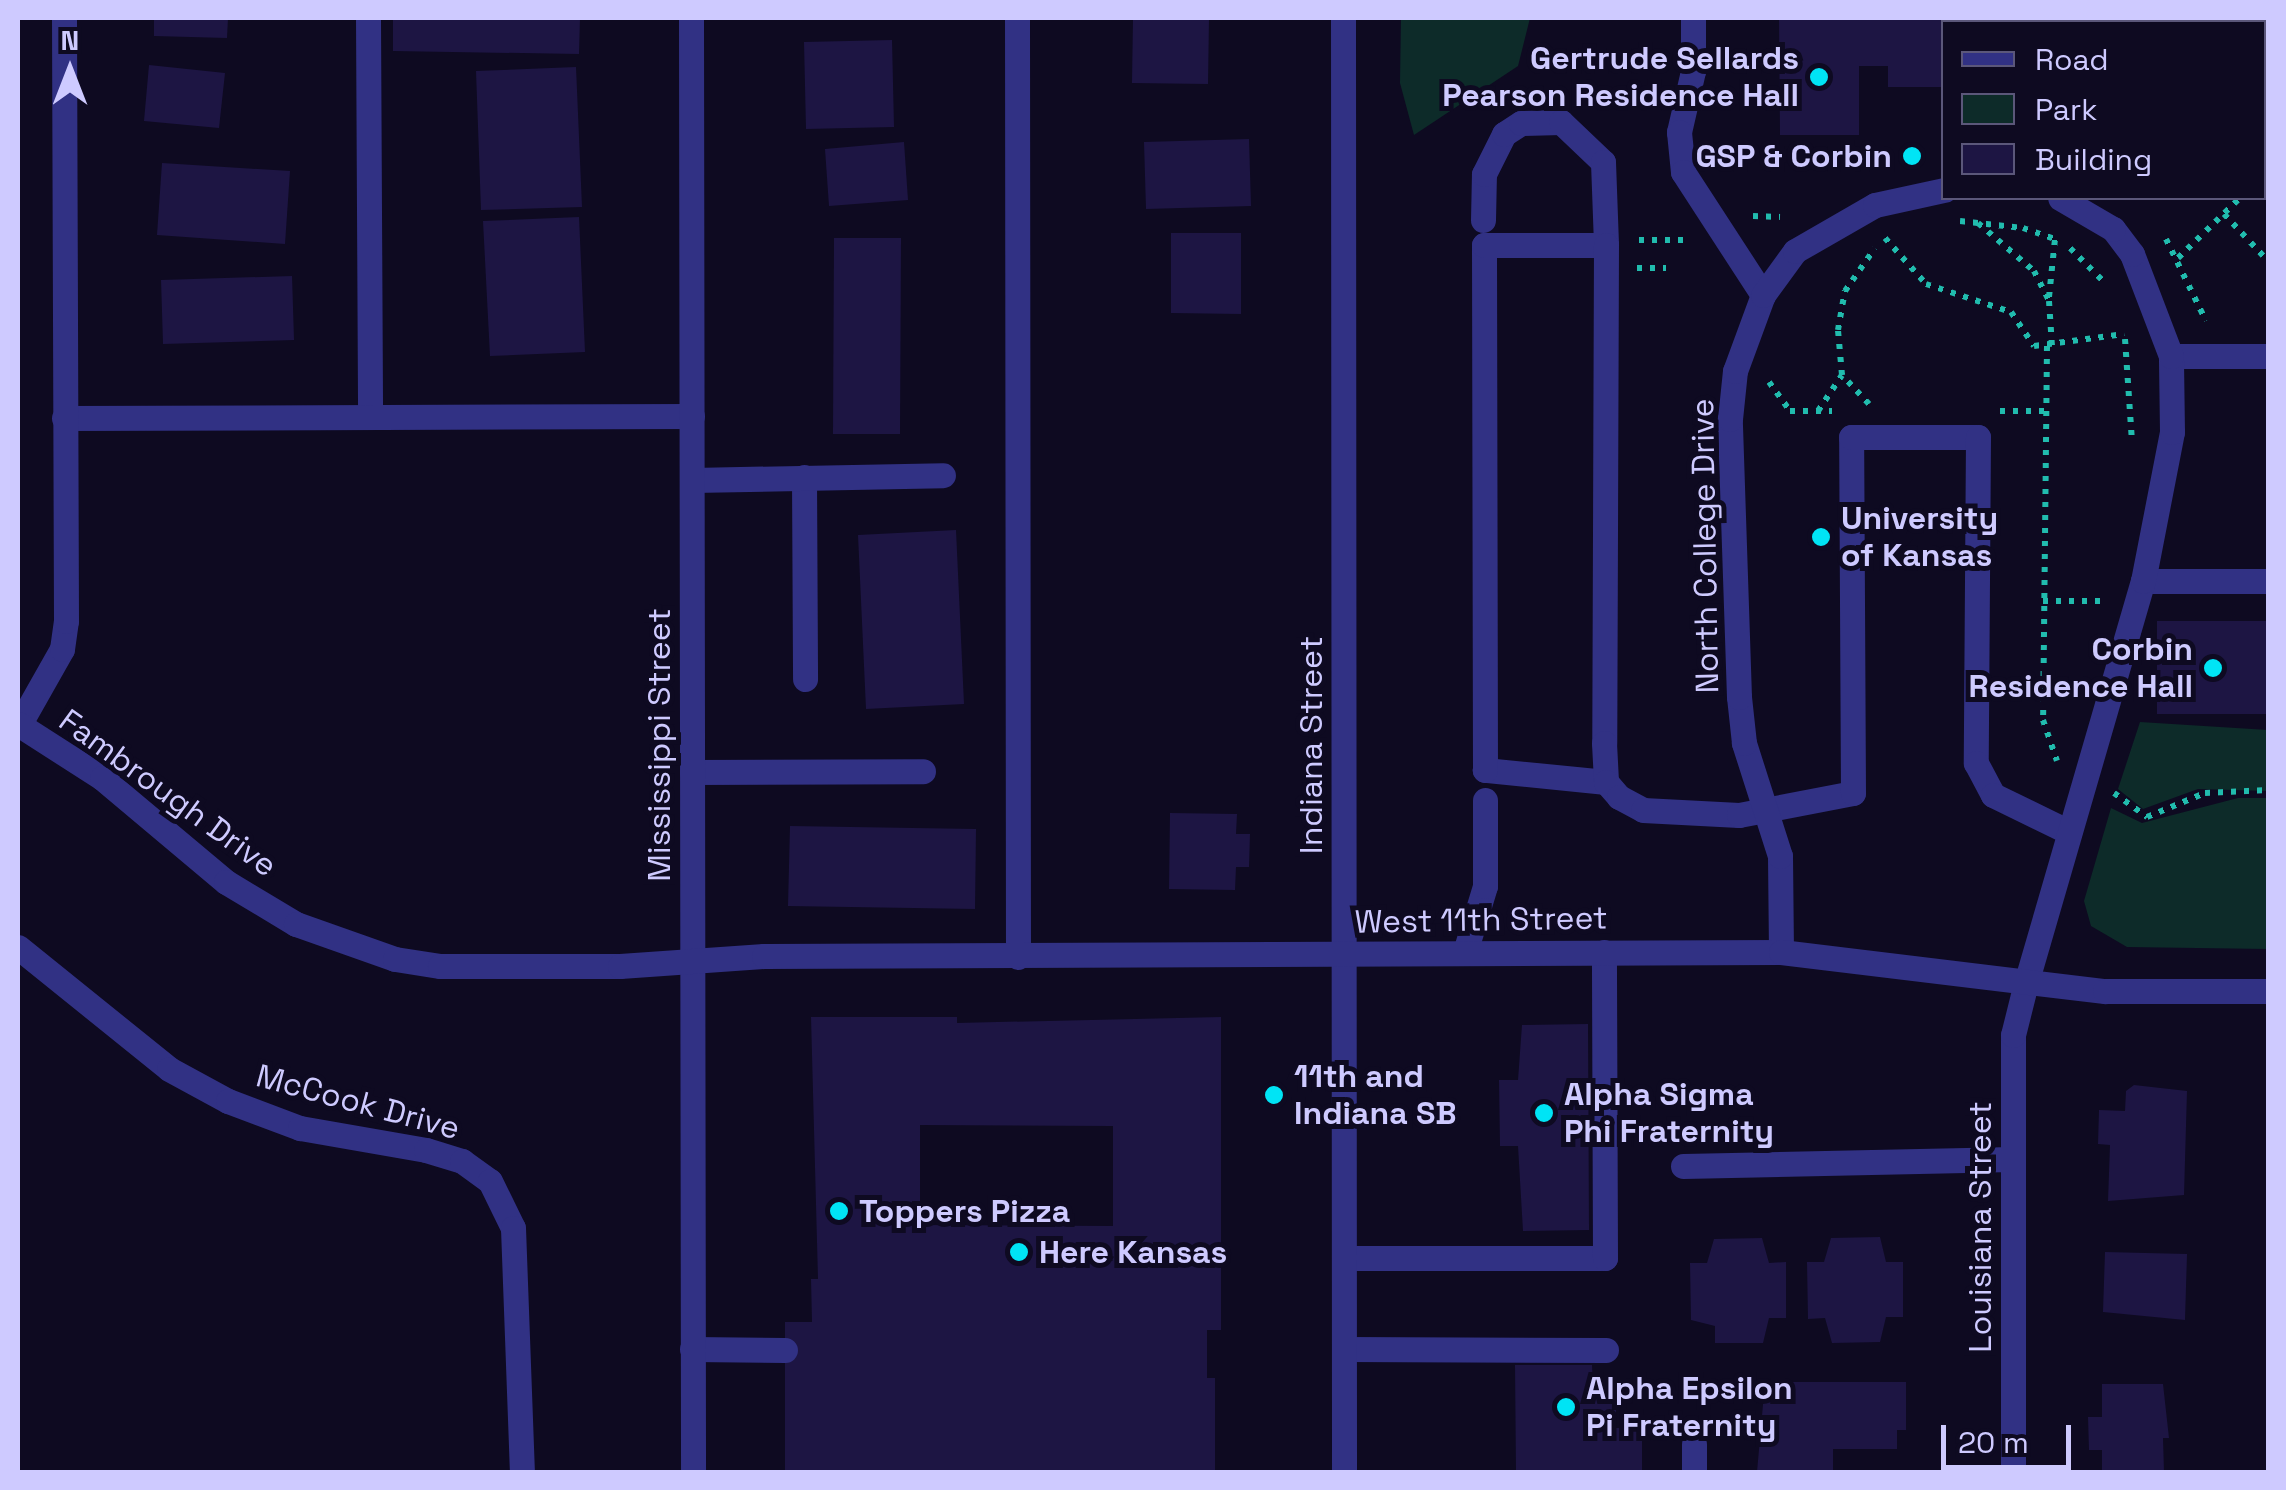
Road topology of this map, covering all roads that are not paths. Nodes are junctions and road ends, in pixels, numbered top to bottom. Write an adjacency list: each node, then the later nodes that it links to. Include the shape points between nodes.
1 (64, 18): 16 (street)
2 (368, 18): 14 (street)
3 (691, 18): 15 (street, Mississippi Street)
4 (1017, 18): 35 (street)
5 (1342, 18): 34 (street, Indiana Street)
6 (1694, 18): 11 (street, via 1693,72 1678,151 1683,172)
7 (1941, 191): 11 (street, North College Drive, via 1875,205 1832,227 1795,251)
8 (2063, 200): 12 (street, via 2114,229 2132,254)
9 (1483, 220): 10 (street, via 1484,174 1504,134 1522,123 1561,122 1603,162)
10 (1606, 246): 26 (street); 26 (street, via 1484,246 1484,770)
11 (1764, 295): 28 (street, North College Drive, via 1735,372 1730,419 1739,696 1744,743)
12 (2171, 356): 13 (street); 20 (street, via 2172,432)
13 (2268, 356)
14 (370, 415): 15 (street); 16 (street)
15 (692, 416): 19 (street, Mississippi Street)
16 (64, 418): 23 (street, via 64,635)
17 (943, 474): 18 (street)
18 (804, 478): 19 (street); 22 (street)
19 (692, 480): 25 (street, Mississippi Street)
20 (2142, 580): 21 (street); 29 (street)
21 (2268, 581)
22 (805, 680)
23 (18, 725): 36 (street, Fambrough Drive, via 102,778 226,882 348,944 440,966)
24 (923, 771): 25 (street)
25 (692, 772): 36 (street, Mississippi Street)
26 (1606, 782): 28 (street, via 1643,810)
27 (1484, 800): 31 (street, via 1484,886)
28 (1768, 815): 29 (street, via 1853,792 1851,437 1978,437 1976,763 1993,796); 33 (street, North College Drive, via 1780,856)
29 (2069, 832): 37 (street)
30 (18, 947): 47 (street, McCook Drive, via 169,1069 228,1101 300,1128 426,1150 462,1161 490,1181 514,1228)
31 (1465, 952): 32 (street, West 11th Street); 34 (street, West 11th Street)
32 (1604, 952): 33 (street, West 11th Street); 41 (street, via 1605,1258)
33 (1781, 952): 37 (street, West 11th Street)
34 (1345, 954): 35 (street, West 11th Street); 41 (street, Indiana Street)
35 (1018, 956): 36 (street, West 11th Street)
36 (692, 961): 42 (street, Mississippi Street)
37 (2026, 983): 38 (street, West 11th Street, via 2104,991); 39 (street, Louisiana Street, via 2013,1034)
38 (2268, 991)
39 (2013, 1159): 40 (street); 51 (street, Louisiana Street)
40 (1683, 1166)
41 (1344, 1258): 43 (street, Indiana Street)
42 (692, 1349): 44 (street); 48 (street, Mississippi Street)
43 (1344, 1349): 45 (street); 49 (street, Indiana Street)
44 (785, 1350)
45 (1606, 1350)
46 (1694, 1444): 50 (street)
47 (522, 1472)
48 (692, 1472)
49 (1344, 1472)
50 (1694, 1472)
51 (2012, 1472)

